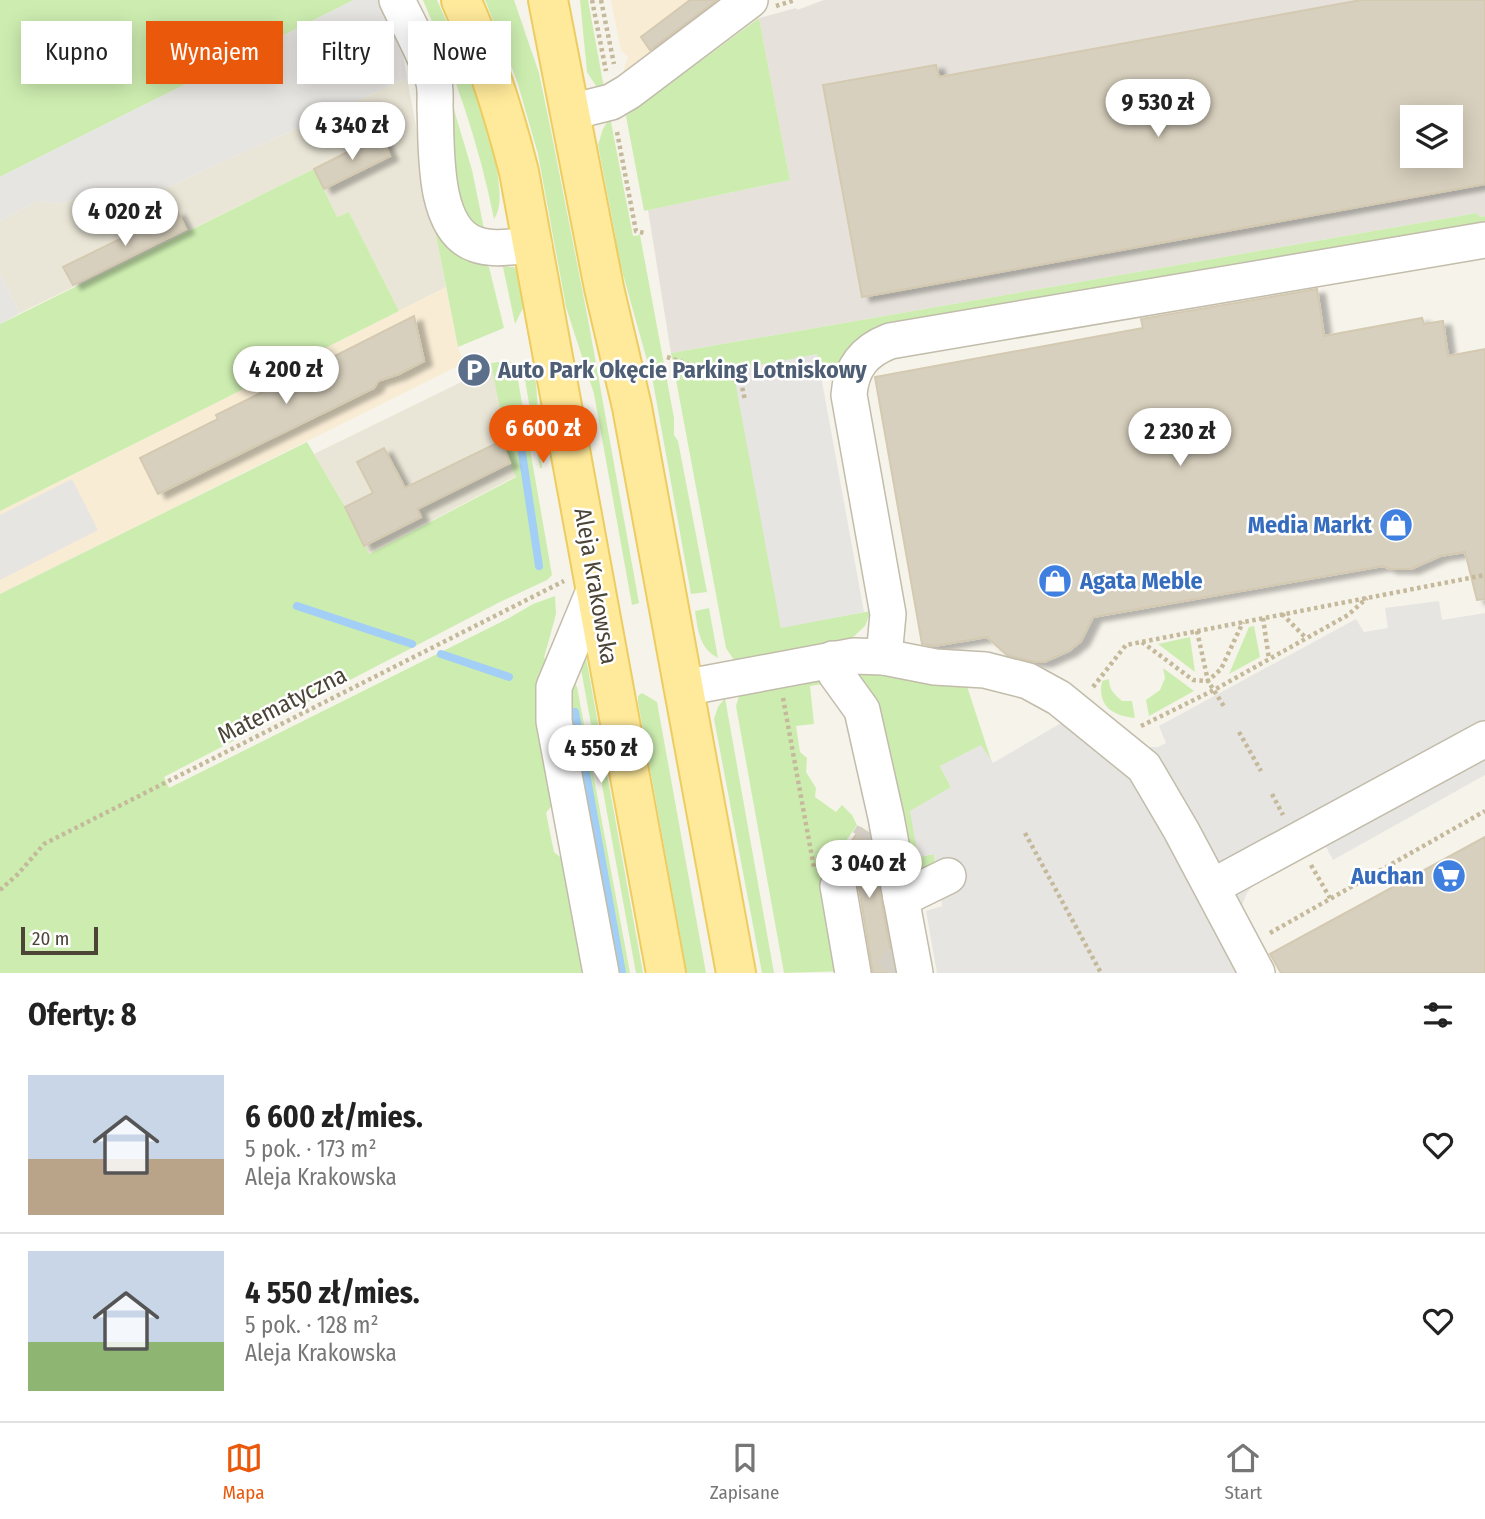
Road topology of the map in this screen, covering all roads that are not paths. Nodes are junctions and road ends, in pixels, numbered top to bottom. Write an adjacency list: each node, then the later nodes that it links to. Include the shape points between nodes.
1 (397, 0): 7 (street, via 434,80 440,185 453,226 475,244 493,248)
2 (461, 0): 7 (main road, Aleja Krakowska, via 501,101)
3 (548, 0): 5 (main road)
4 (750, 0): 5 (street, via 628,92 611,102)
5 (571, 112): 11 (main road, via 632,407)
6 (1485, 240): 9 (street, via 890,341 868,352 854,371 849,395 888,614)
7 (534, 245): 8 (main road, Aleja Krakowska)
8 (594, 577): 19 (street, via 554,688 554,721); 20 (main road, Aleja Krakowska)
9 (884, 657): 10 (street); 15 (street, via 1007,674 1059,698 1144,767)
10 (833, 659): 11 (street); 16 (street, via 836,674 862,710 879,826)
11 (683, 688): 21 (main road)
12 (1485, 739): 15 (street)
13 (948, 876): 16 (street)
14 (827, 883): 22 (street)
15 (1212, 887): 17 (street)
16 (901, 899): 18 (street)
17 (1258, 957)
18 (910, 962)
19 (601, 973)
20 (666, 973)
21 (736, 973)
22 (853, 973)

